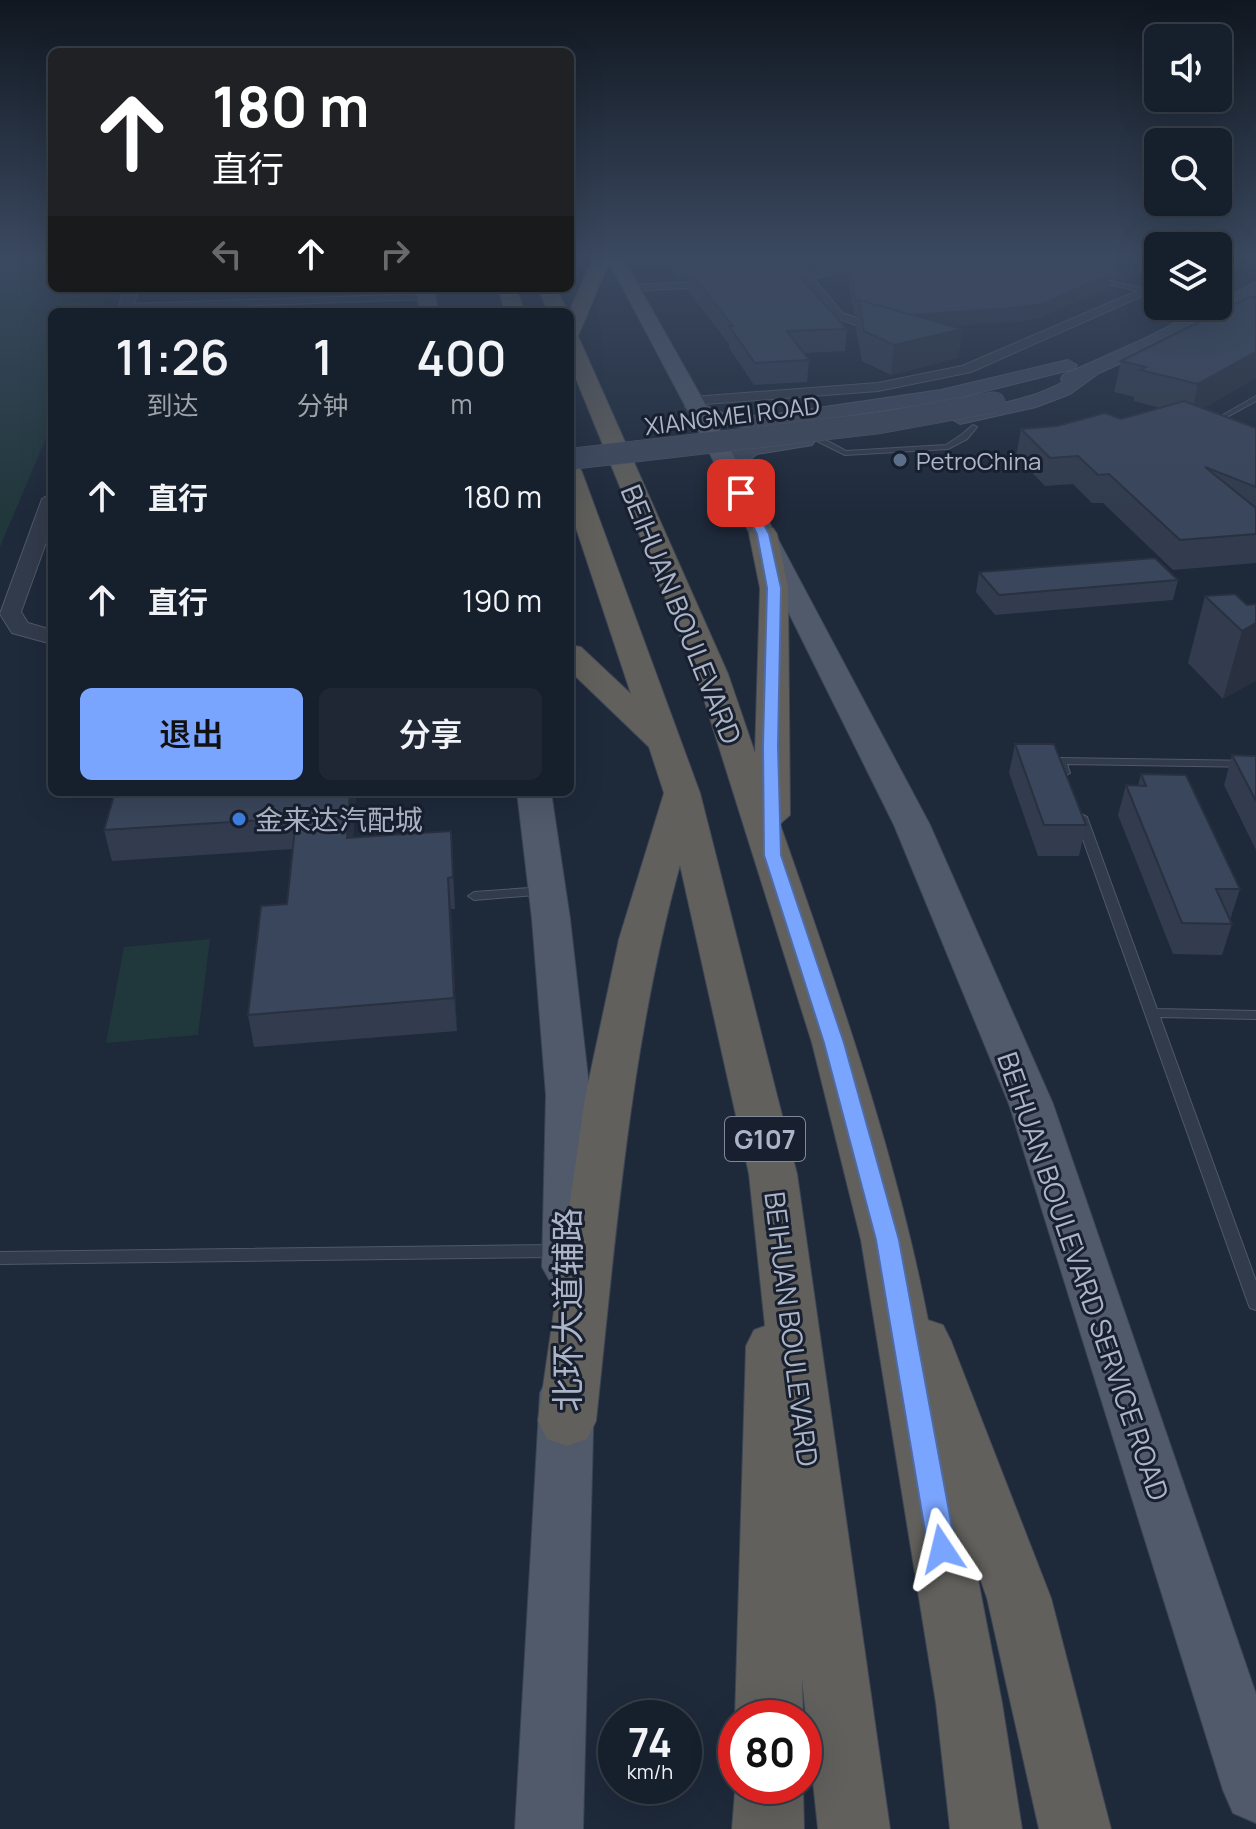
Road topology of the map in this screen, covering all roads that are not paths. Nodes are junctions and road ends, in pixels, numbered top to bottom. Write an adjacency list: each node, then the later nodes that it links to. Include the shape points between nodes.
1 (662, 345): 12 (main road, BEIHUAN BOULEVARD SERVICE ROAD)
2 (1026, 345): 7 (street)
3 (1108, 345): 8 (main road, XIANGMEI ROAD)
4 (1142, 345): 9 (main road, XIANGMEI ROAD)
5 (574, 346): 34 (highway, BEIHUAN BOULEVARD, via 712,674)
6 (965, 352): 7 (street)
7 (994, 359): 12 (street, via 878,387)
8 (1068, 365): 11 (main road, XIANGMEI ROAD); 13 (main road, via 931,398)
9 (1090, 372): 11 (main road, XIANGMEI ROAD); 16 (main road, via 1071,385 1011,406)
10 (1256, 398): 15 (lane, via 1205,427)
11 (988, 399): 18 (main road, XIANGMEI ROAD); 19 (main road, XIANGMEI ROAD, bridge, via 880,423)
12 (694, 404): 13 (main road, via 723,421); 20 (main road, BEIHUAN BOULEVARD SERVICE ROAD)
13 (763, 422): 17 (main road, via 757,427 759,437)
14 (973, 427): 16 (lane, via 948,447 845,453)
15 (1218, 432)
16 (817, 439): 17 (main road)
17 (790, 443): 20 (main road, via 739,454)
18 (574, 452)
19 (574, 459)
20 (731, 473): 23 (main road, BEIHUAN BOULEVARD SERVICE ROAD)
21 (574, 483): 28 (highway, BEIHUAN BOULEVARD / G107)
22 (48, 510): 26 (street, via 10,612 20,628)
23 (763, 534): 34 (highway, via 774,588); 46 (main road, BEIHUAN BOULEVARD SERVICE ROAD, via 912,825 1031,1104)
24 (48, 547): 25 (street, via 26,610 34,624)
25 (48, 628)
26 (48, 636)
27 (574, 658): 28 (highway)
28 (668, 747): 31 (highway, BEIHUAN BOULEVARD / G107)
29 (1256, 764): 30 (lane, via 1060,761)
30 (1071, 790)
31 (682, 793): 39 (highway, BEIHUAN BOULEVARD / G107); 44 (highway, via 639,939 608,1098)
32 (535, 796): 35 (main road, 北环大道辅路)
33 (1076, 805): 37 (lane)
34 (773, 855): 40 (highway, BEIHUAN BOULEVARD, via 834,1043)
35 (547, 891): 36 (lane); 41 (main road, 北环大道辅路, via 568,1095)
36 (474, 896)
37 (1152, 1013): 38 (lane); 43 (lane)
38 (1256, 1015)
39 (773, 1174): 45 (highway); 50 (highway, BEIHUAN BOULEVARD / G107)
40 (887, 1240): 51 (highway, BEIHUAN BOULEVARD, via 967,1687); 52 (highway, via 1019,1598)
41 (567, 1251): 42 (lane); 44 (main road, 北环大道辅路)
42 (0, 1258)
43 (1256, 1303)
44 (567, 1421): 48 (main road, 北环大道辅路)
45 (769, 1700)
46 (1256, 1790)
47 (768, 1804): 49 (highway)
48 (549, 1829)
49 (768, 1829)
50 (854, 1829)
51 (986, 1829)
52 (1075, 1829)

